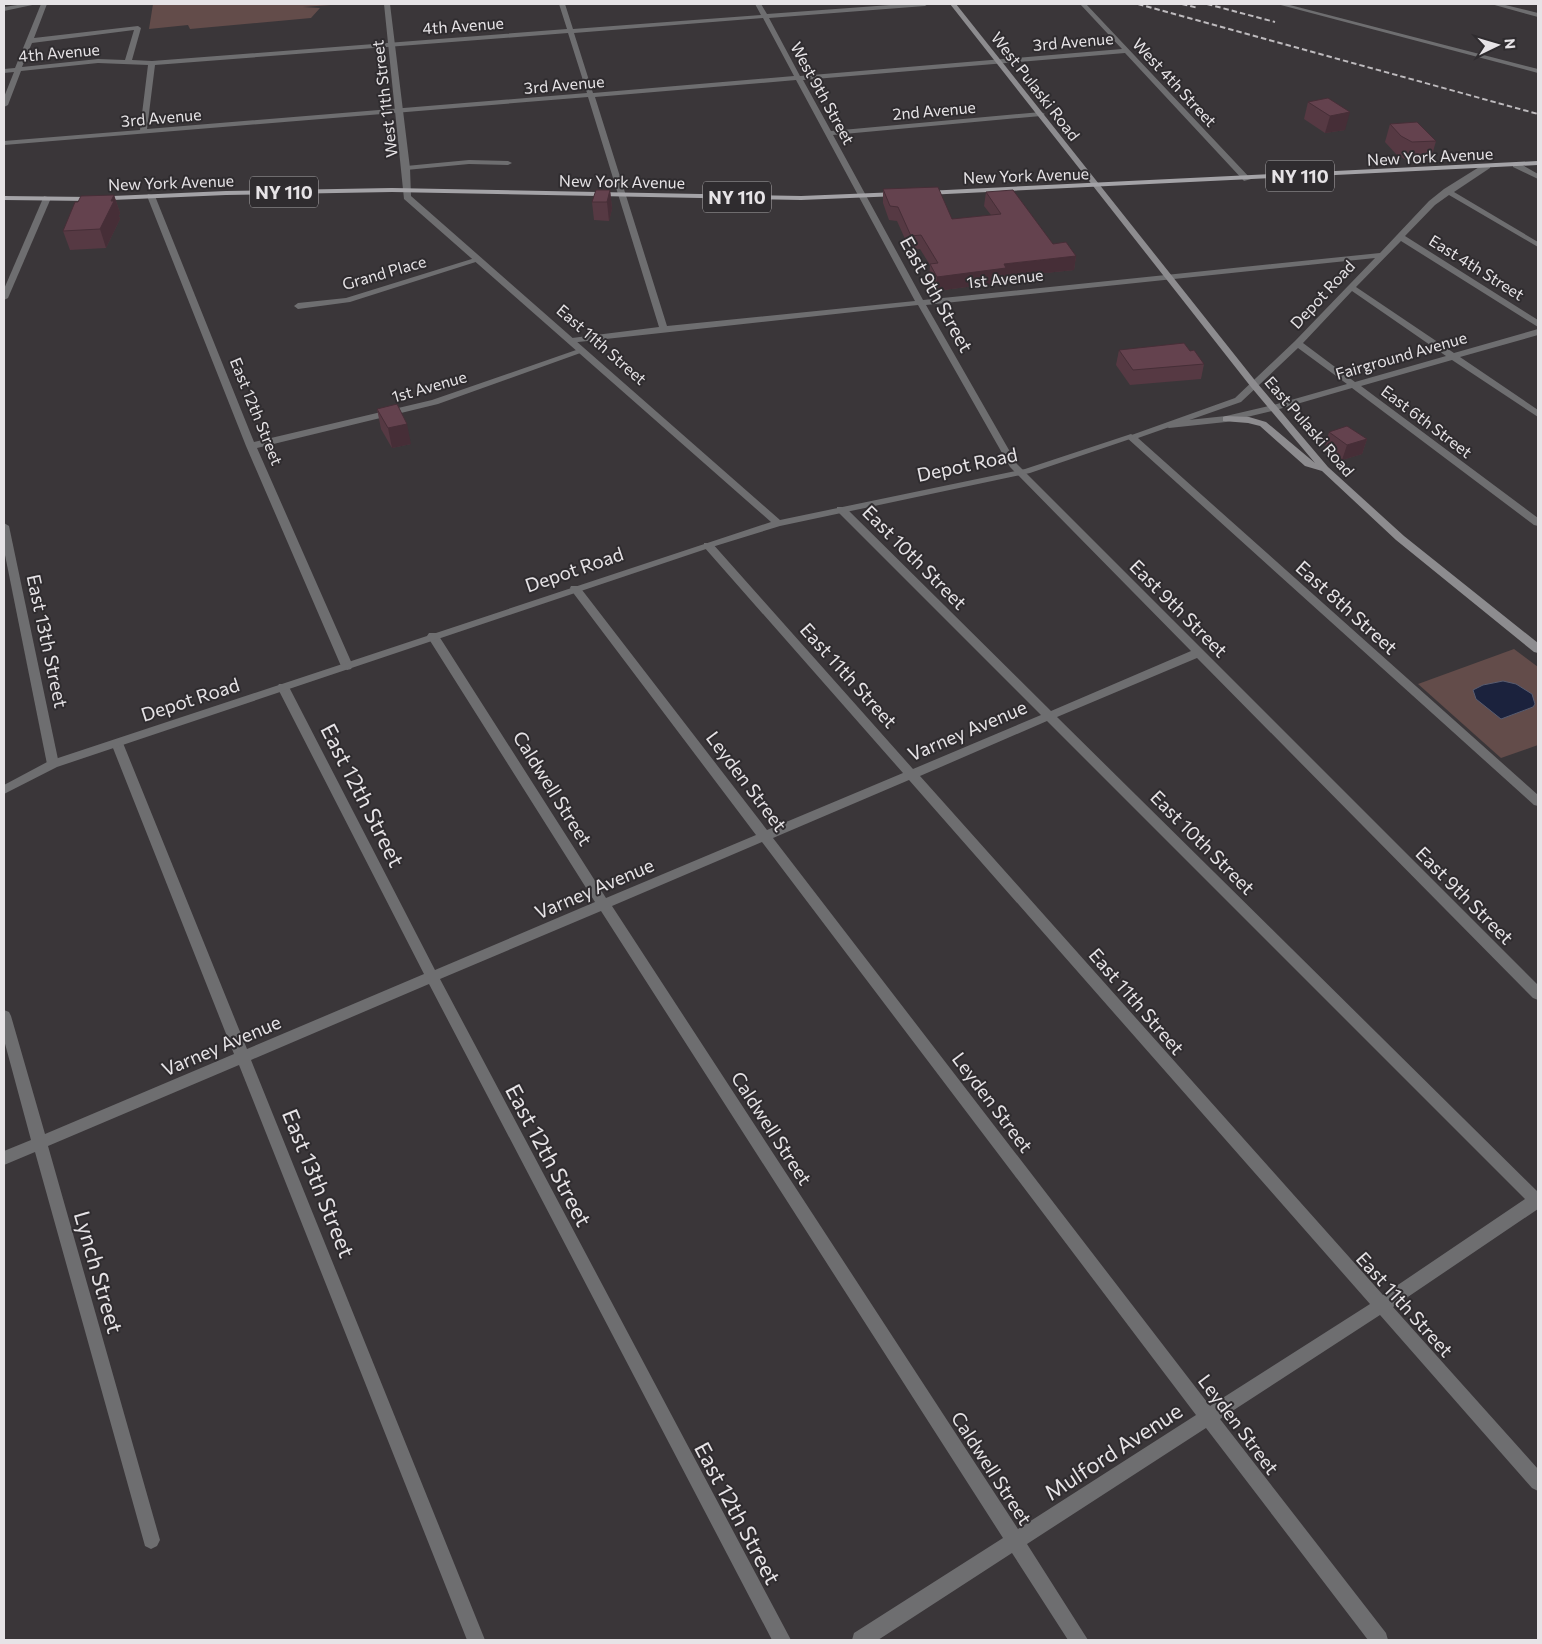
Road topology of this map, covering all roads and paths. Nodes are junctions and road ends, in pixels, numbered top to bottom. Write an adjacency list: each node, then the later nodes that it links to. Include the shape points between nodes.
1 (34, 4): 11 (street)
2 (44, 4): 15 (street)
3 (387, 4): 16 (street, West 11th Street)
4 (562, 4): 14 (street)
5 (758, 4): 13 (street, West 9th Street)
6 (925, 4): 13 (street, 4th Avenue)
7 (953, 4): 18 (main road, West Pulaski Road)
8 (1083, 4): 17 (street, West 4th Street)
9 (1280, 4): 23 (street)
10 (1494, 4): 12 (street)
11 (4, 9)
12 (1538, 15)
13 (764, 16): 14 (street, 4th Avenue); 24 (street, West 9th Street)
14 (570, 31): 16 (street, 4th Avenue); 25 (street)
15 (29, 41): 19 (street, via 138,28); 21 (street)
16 (391, 44): 20 (street, 4th Avenue); 27 (street, West 11th Street)
17 (1127, 51): 18 (street, 3rd Avenue); 38 (street, West 4th Street)
18 (998, 61): 24 (street, 3rd Avenue); 28 (main road, West Pulaski Road)
19 (128, 62): 20 (street, 4th Avenue); 21 (street, 4th Avenue, via 98,61)
20 (152, 63): 29 (street)
21 (18, 69): 22 (street, 4th Avenue); 26 (street)
22 (4, 71)
23 (1538, 72)
24 (799, 78): 25 (street, 3rd Avenue); 30 (street, West 9th Street)
25 (590, 95): 27 (street, 3rd Avenue); 42 (street)
26 (4, 105)
27 (400, 111): 29 (street, 3rd Avenue); 36 (street, West 11th Street)
28 (1041, 114): 30 (street, 2nd Avenue); 39 (main road, West Pulaski Road)
29 (143, 132): 31 (street, 3rd Avenue)
30 (830, 133): 43 (street, West 9th Street)
31 (4, 143)
32 (508, 163): 36 (street, via 469,162)
33 (1538, 163): 34 (main road, New York Avenue / NY 110)
34 (1516, 165): 35 (main road, New York Avenue / NY 110); 37 (street)
35 (1487, 166): 38 (main road, New York Avenue / NY 110); 41 (street, Depot Road)
36 (406, 168): 40 (street, West 11th Street)
37 (1538, 177)
38 (1247, 179): 39 (main road, New York Avenue / NY 110)
39 (1097, 186): 43 (main road, New York Avenue / NY 110); 51 (main road, East Pulaski Road)
40 (407, 190): 42 (main road, New York Avenue / NY 110); 44 (main road, New York Avenue / NY 110); 50 (street, East 11th Street, via 410,200)
41 (1447, 191): 47 (street, Depot Road); 48 (street)
42 (621, 194): 43 (main road, New York Avenue / NY 110, via 801,198); 57 (street)
43 (863, 195): 54 (street, East 9th Street)
44 (151, 196): 46 (main road, New York Avenue / NY 110); 70 (street, East 12th Street)
45 (4, 198): 46 (main road, New York Avenue / NY 110)
46 (47, 198): 53 (street)
47 (1399, 236): 49 (street, Depot Road); 56 (street, East 4th Street)
48 (1538, 245)
49 (1382, 255): 51 (street, 1st Avenue); 52 (street, Depot Road)
50 (478, 260): 55 (street, Grand Place, via 347,300); 59 (street, East 11th Street)
51 (1170, 276): 54 (street, 1st Avenue); 64 (main road, East Pulaski Road)
52 (1351, 287): 60 (street, Depot Road); 62 (street)
53 (4, 298)
54 (921, 302): 57 (street, 1st Avenue); 72 (street, East 9th Street, via 1009,460)
55 (298, 306)
56 (1538, 324)
57 (664, 329): 59 (street, 1st Avenue)
58 (1538, 332): 62 (street, Fairground Avenue)
59 (572, 341): 61 (street, East 11th Street)
60 (1298, 343): 63 (street, East 6th Street); 64 (street, Depot Road)
61 (582, 351): 70 (street, 1st Avenue, via 435,402); 75 (street, East 11th Street)
62 (1452, 356): 63 (street, Fairground Avenue); 66 (street)
63 (1352, 384): 65 (street, Fairground Avenue); 74 (street, East 6th Street)
64 (1254, 386): 65 (main road, East Pulaski Road); 68 (street, Depot Road, via 1238,400)
65 (1273, 408): 67 (street, Depot Road); 71 (main road, East Pulaski Road)
66 (1538, 414)
67 (1226, 419): 68 (street, Depot Road); 71 (main road, via 1263,424 1308,464)
68 (1169, 425): 69 (street, Depot Road)
69 (1131, 437): 72 (street, Depot Road); 89 (street, East 8th Street)
70 (251, 446): 82 (street, East 12th Street)
71 (1325, 469): 80 (main road, East Pulaski Road, via 1400,538)
72 (1020, 472): 73 (street, Depot Road); 81 (street, East 9th Street)
73 (841, 509): 75 (street, Depot Road); 84 (street, East 10th Street)
74 (1538, 522)
75 (778, 524): 77 (street, Depot Road)
76 (4, 526): 86 (street, East 13th Street)
77 (708, 545): 78 (street, Depot Road); 87 (street, East 11th Street)
78 (575, 588): 79 (street, Depot Road); 90 (street, Leyden Street)
79 (433, 636): 82 (street, Depot Road); 91 (street, Caldwell Street)
80 (1538, 649)
81 (1198, 653): 84 (street, Varney Avenue); 93 (street, East 9th Street)
82 (347, 666): 83 (street, Depot Road)
83 (283, 687): 85 (street, Depot Road); 92 (street, East 12th Street)
84 (1047, 716): 87 (street, Varney Avenue); 98 (street, East 10th Street)
85 (117, 743): 86 (street, Depot Road); 95 (street, East 13th Street)
86 (53, 764): 88 (street, Depot Road)
87 (911, 774): 90 (street, Varney Avenue); 99 (street, East 11th Street)
88 (4, 790)
89 (1538, 802)
90 (764, 836): 91 (street, Varney Avenue); 100 (street, Leyden Street)
91 (604, 905): 92 (street, Varney Avenue); 103 (street, Caldwell Street)
92 (433, 977): 95 (street, Varney Avenue); 105 (street, East 12th Street)
93 (1538, 994)
94 (4, 1016): 96 (street, Lynch Street)
95 (244, 1056): 96 (street, Varney Avenue); 104 (street, East 13th Street)
96 (40, 1143): 97 (street, Varney Avenue); 102 (street, Lynch Street)
97 (4, 1158)
98 (1538, 1200): 99 (street, Mulford Avenue)
99 (1382, 1305): 100 (street, Mulford Avenue); 101 (street, East 11th Street)
100 (1208, 1417): 103 (street, Mulford Avenue); 108 (street, Leyden Street)
101 (1538, 1482)
102 (151, 1540)
103 (1015, 1541): 106 (street, Mulford Avenue); 107 (street, Caldwell Street)
104 (476, 1640)
105 (782, 1640)
106 (861, 1640)
107 (1079, 1640)
108 (1379, 1640)

